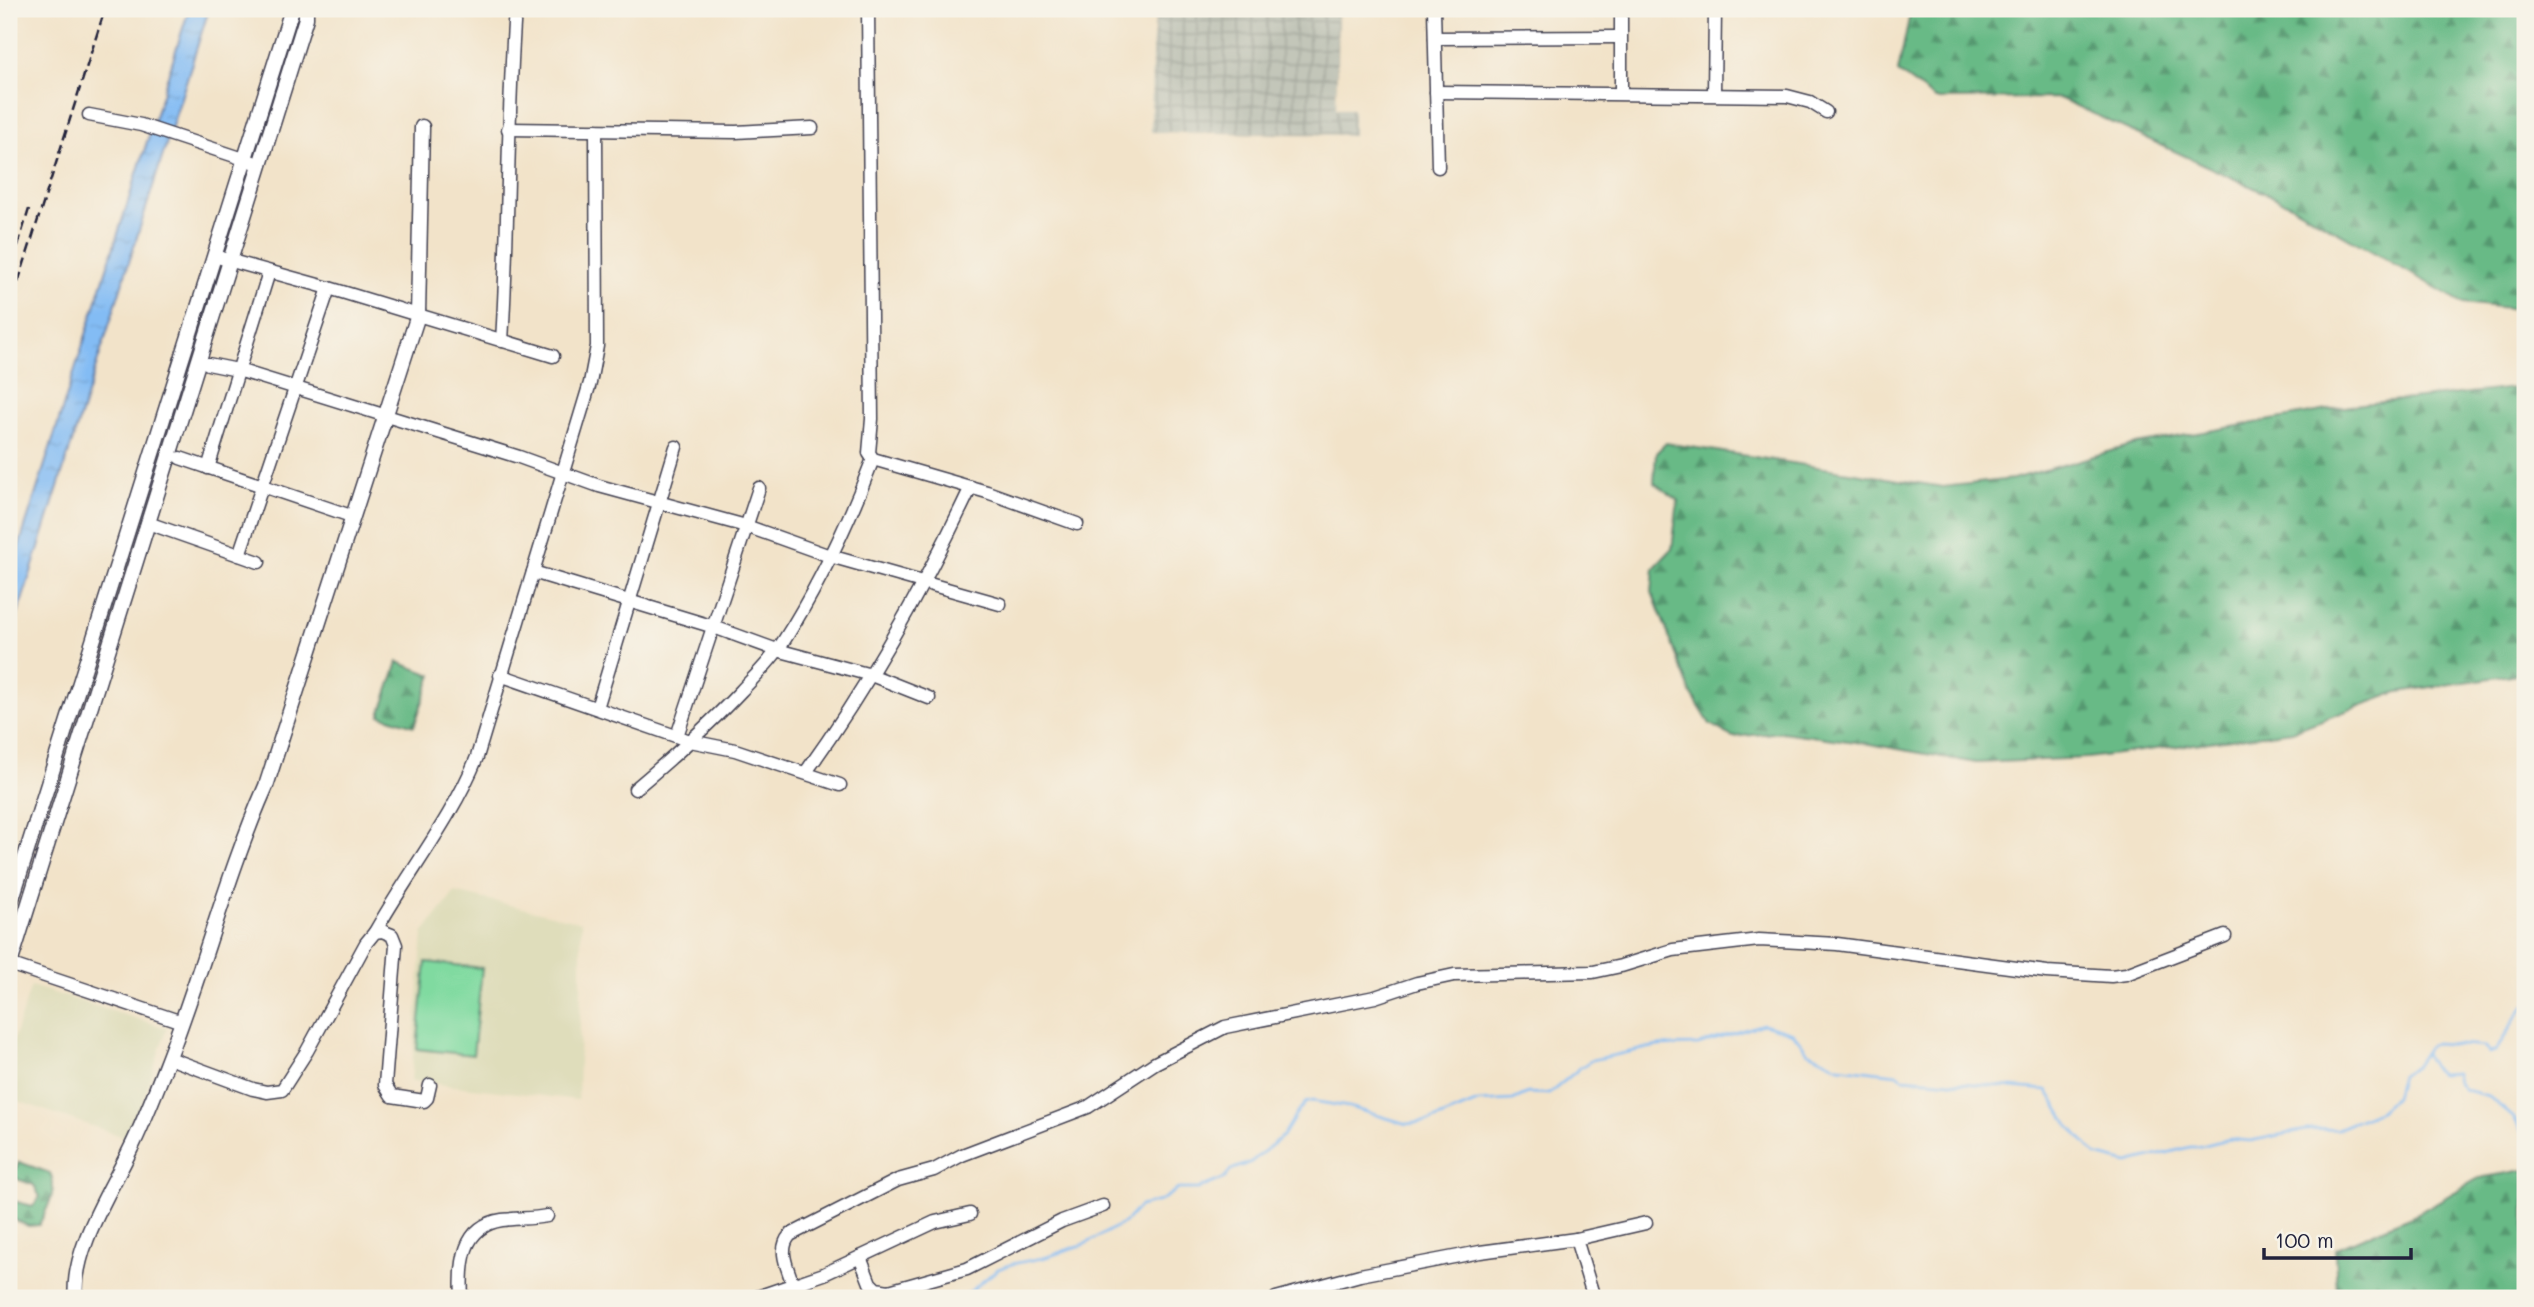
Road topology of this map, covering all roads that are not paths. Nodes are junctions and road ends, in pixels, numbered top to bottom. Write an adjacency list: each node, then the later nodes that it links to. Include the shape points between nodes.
1 (292, 9): 19 (street)
2 (306, 9): 20 (street)
3 (514, 9): 17 (street)
4 (868, 9): 35 (street, via 869,453)
5 (1434, 9): 8 (street)
6 (1621, 9): 9 (street)
7 (1715, 9): 12 (street)
8 (1435, 37): 9 (street); 10 (street)
9 (1620, 37): 11 (street)
10 (1436, 92): 11 (street); 21 (street)
11 (1621, 93): 12 (street)
12 (1714, 94): 13 (street, via 1787,96)
13 (1826, 112)
14 (89, 114): 19 (street, via 141,125)
15 (422, 127): 26 (street)
16 (812, 128): 18 (street)
17 (508, 129): 18 (street); 27 (street)
18 (596, 131): 37 (street, via 597,346)
19 (243, 159): 20 (street); 22 (street)
20 (260, 165): 23 (street)
21 (1438, 167)
22 (214, 256): 23 (street); 64 (street)
23 (230, 261): 24 (street); 43 (street)
24 (269, 272): 25 (street); 30 (street)
25 (329, 288): 26 (street); 31 (street)
26 (418, 315): 27 (street); 32 (street)
27 (502, 341): 28 (street)
28 (553, 356)
29 (208, 364): 30 (street)
30 (238, 370): 31 (street); 36 (street)
31 (296, 388): 32 (street); 38 (street)
32 (386, 416): 37 (street); 42 (street)
33 (676, 447): 41 (street)
34 (180, 458): 36 (street)
35 (873, 458): 39 (street); 47 (street)
36 (208, 468): 38 (street)
37 (564, 473): 41 (street); 49 (street)
38 (263, 487): 42 (street); 46 (street)
39 (971, 487): 44 (street); 50 (street)
40 (759, 488): 45 (street)
41 (659, 503): 45 (street); 51 (street)
42 (351, 516): 68 (street, via 266,786)
43 (148, 523): 46 (street); 67 (street)
44 (1077, 524)
45 (746, 526): 47 (street); 53 (street)
46 (239, 555): 48 (street)
47 (830, 556): 50 (street); 54 (street)
48 (259, 562)
49 (533, 572): 51 (street); 55 (street)
50 (923, 583): 52 (street); 56 (street)
51 (629, 601): 53 (street); 58 (street)
52 (1000, 604)
53 (711, 626): 54 (street); 59 (street)
54 (778, 650): 56 (street); 60 (street)
55 (500, 675): 58 (street); 65 (street, via 467,780)
56 (871, 676): 57 (street); 61 (street)
57 (929, 698)
58 (597, 708): 59 (street)
59 (677, 736): 60 (street)
60 (690, 741): 61 (street); 63 (street)
61 (806, 772): 62 (street)
62 (841, 785)
63 (635, 789)
64 (9, 908)
65 (374, 932): 69 (street, via 282,1090 267,1093); 70 (street, via 395,939 387,1092 424,1101)
66 (2225, 936): 77 (street, via 2111,976 2046,972 1837,944 1759,940 1673,950 1593,972 1454,975 1375,997 1225,1027 1154,1063 1088,1107 934,1170 898,1180 790,1235 783,1250)
67 (9, 965): 68 (street)
68 (182, 1022): 69 (street)
69 (169, 1058): 78 (street, via 83,1252)
70 (430, 1085)
71 (1104, 1206): 76 (street, via 1024,1238 967,1269 889,1291 870,1283)
72 (970, 1214): 76 (street, via 935,1222)
73 (547, 1216): 79 (street, via 490,1223 471,1236 463,1256)
74 (1646, 1223): 75 (street)
75 (1576, 1239): 81 (street, via 1360,1275); 82 (street)
76 (860, 1257): 77 (street)
77 (793, 1284): 80 (street)
78 (76, 1298)
79 (462, 1298)
80 (754, 1298)
81 (1276, 1298)
82 (1594, 1298)

